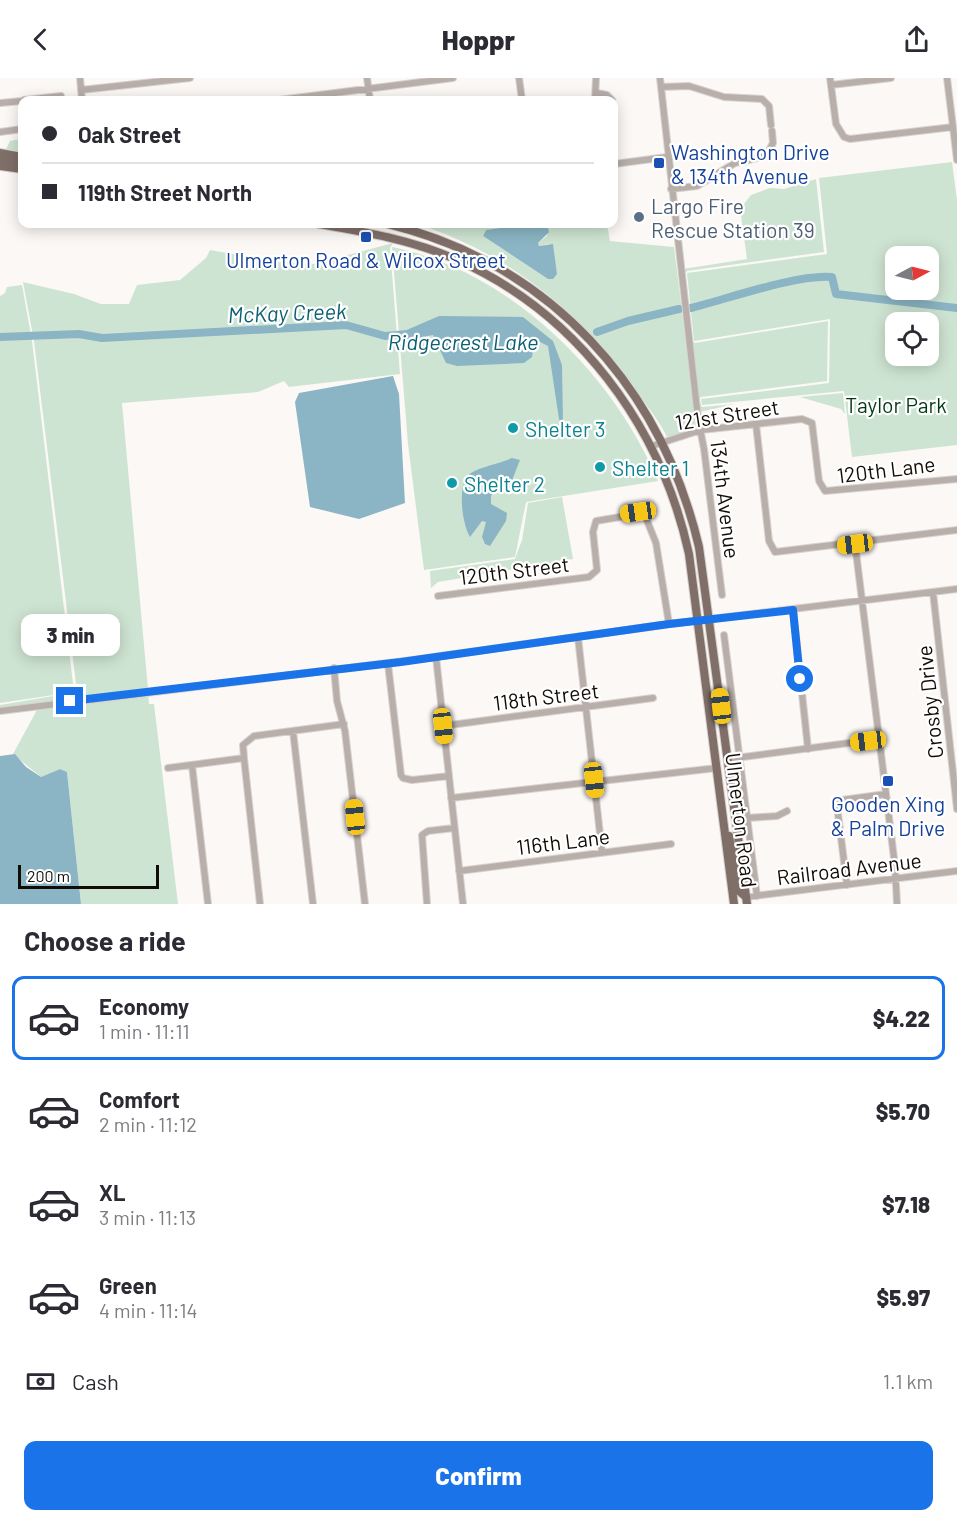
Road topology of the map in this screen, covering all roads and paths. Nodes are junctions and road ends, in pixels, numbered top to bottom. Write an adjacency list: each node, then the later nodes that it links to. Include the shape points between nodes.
1 (80, 78): 15 (street)
2 (113, 78): 13 (street)
3 (190, 78): 13 (street)
4 (367, 78): 14 (street)
5 (453, 78): 14 (street)
6 (519, 78): 19 (street)
7 (596, 78): 20 (street)
8 (660, 78): 12 (street, 134th Avenue)
9 (891, 78): 11 (street)
10 (947, 78): 23 (street)
11 (831, 82): 23 (street, via 837,128 844,137)
12 (661, 87): 29 (street, 134th Avenue); 36 (street, via 682,85 724,98 762,99 769,106 773,143 766,156 735,163 697,186)
13 (114, 88): 15 (street)
14 (369, 89): 17 (street); 18 (street)
15 (81, 90): 16 (street)
16 (82, 96)
17 (312, 96)
18 (370, 96)
19 (521, 96)
20 (596, 96)
21 (18, 101): 22 (street)
22 (0, 103)
23 (953, 127): 26 (street)
24 (18, 130): 25 (street)
25 (0, 132)
26 (956, 150): 30 (street)
27 (0, 153): 28 (main road)
28 (18, 156)
29 (667, 157): 33 (street); 36 (street, 134th Avenue)
30 (957, 160)
31 (0, 161): 32 (main road)
32 (18, 163)
33 (618, 163)
34 (0, 166): 35 (main road)
35 (18, 169)
36 (671, 189): 42 (street, 134th Avenue)
37 (340, 228): 40 (main road, Ulmerton Road)
38 (385, 228): 40 (street)
39 (401, 228): 43 (main road, Ulmerton Road, via 479,257 551,304 586,335 621,375)
40 (382, 236): 44 (main road, Ulmerton Road, via 455,259 486,274 544,315 603,372)
41 (756, 424): 42 (street, 121st Street); 46 (street, 121st Street, via 808,420 813,428); 48 (street, via 771,547 775,552)
42 (701, 430): 43 (street, 121st Street); 51 (street, 134th Avenue)
43 (663, 441): 44 (street, 121st Street); 55 (main road, Ulmerton Road, via 693,520)
44 (652, 446): 56 (main road, Ulmerton Road, via 683,529)
45 (957, 479): 46 (street, 120th Lane, via 832,492)
46 (821, 487)
47 (957, 530): 48 (street)
48 (855, 544): 53 (street)
49 (957, 589): 50 (street)
50 (933, 592): 53 (street); 81 (street, Crosby Drive)
51 (722, 595)
52 (438, 596): 57 (street, 120th Street, via 594,574 596,520 644,513 656,543)
53 (862, 601): 54 (street); 69 (street)
54 (793, 610): 55 (street); 70 (street)
55 (710, 620): 56 (street); 73 (main road, Ulmerton Road)
56 (699, 621): 57 (street); 76 (main road, Ulmerton Road)
57 (669, 624): 59 (street)
58 (724, 635): 72 (street)
59 (578, 637): 60 (street); 64 (street)
60 (436, 657): 61 (street); 67 (street)
61 (388, 664): 62 (street); 77 (street, via 403,778)
62 (333, 669): 65 (street); 66 (street)
63 (653, 698): 64 (street, 118th Street)
64 (586, 708): 67 (street, 118th Street); 78 (street)
65 (0, 711)
66 (344, 724): 68 (street); 98 (street)
67 (443, 726): 77 (street)
68 (292, 731): 71 (street, via 250,738 243,745); 97 (street)
69 (879, 740): 70 (street); 79 (street)
70 (808, 749): 72 (street)
71 (244, 758): 74 (street); 96 (street)
72 (739, 758): 73 (street); 83 (street)
73 (728, 759): 86 (main road, Ulmerton Road)
74 (192, 765): 75 (street); 95 (street)
75 (168, 768)
76 (717, 768): 78 (street); 84 (main road, Ulmerton Road); 86 (main road, via 725,778)
77 (449, 776): 80 (street)
78 (594, 780): 80 (street); 88 (street)
79 (886, 794): 91 (street); 92 (street, via 842,800 837,806)
80 (451, 798): 85 (street)
81 (957, 809)
82 (788, 811): 83 (street, via 777,816)
83 (747, 818): 93 (street)
84 (724, 827): 94 (main road, Ulmerton Road); 94 (main road, via 733,845)
85 (454, 828): 90 (street); 99 (street, via 422,835)
86 (738, 839): 94 (main road, Ulmerton Road)
87 (671, 844): 88 (street, 116th Lane)
88 (602, 852): 90 (street, 116th Lane)
89 (957, 870): 91 (street, Railroad Avenue)
90 (459, 871): 100 (street)
91 (896, 879): 92 (street, Railroad Avenue); 101 (street)
92 (847, 885): 93 (street, Railroad Avenue)
93 (757, 896): 94 (street, Railroad Avenue)
94 (740, 901)
95 (208, 904)
96 (260, 904)
97 (313, 904)
98 (365, 904)
99 (427, 904)
100 (464, 904)
101 (897, 904)

